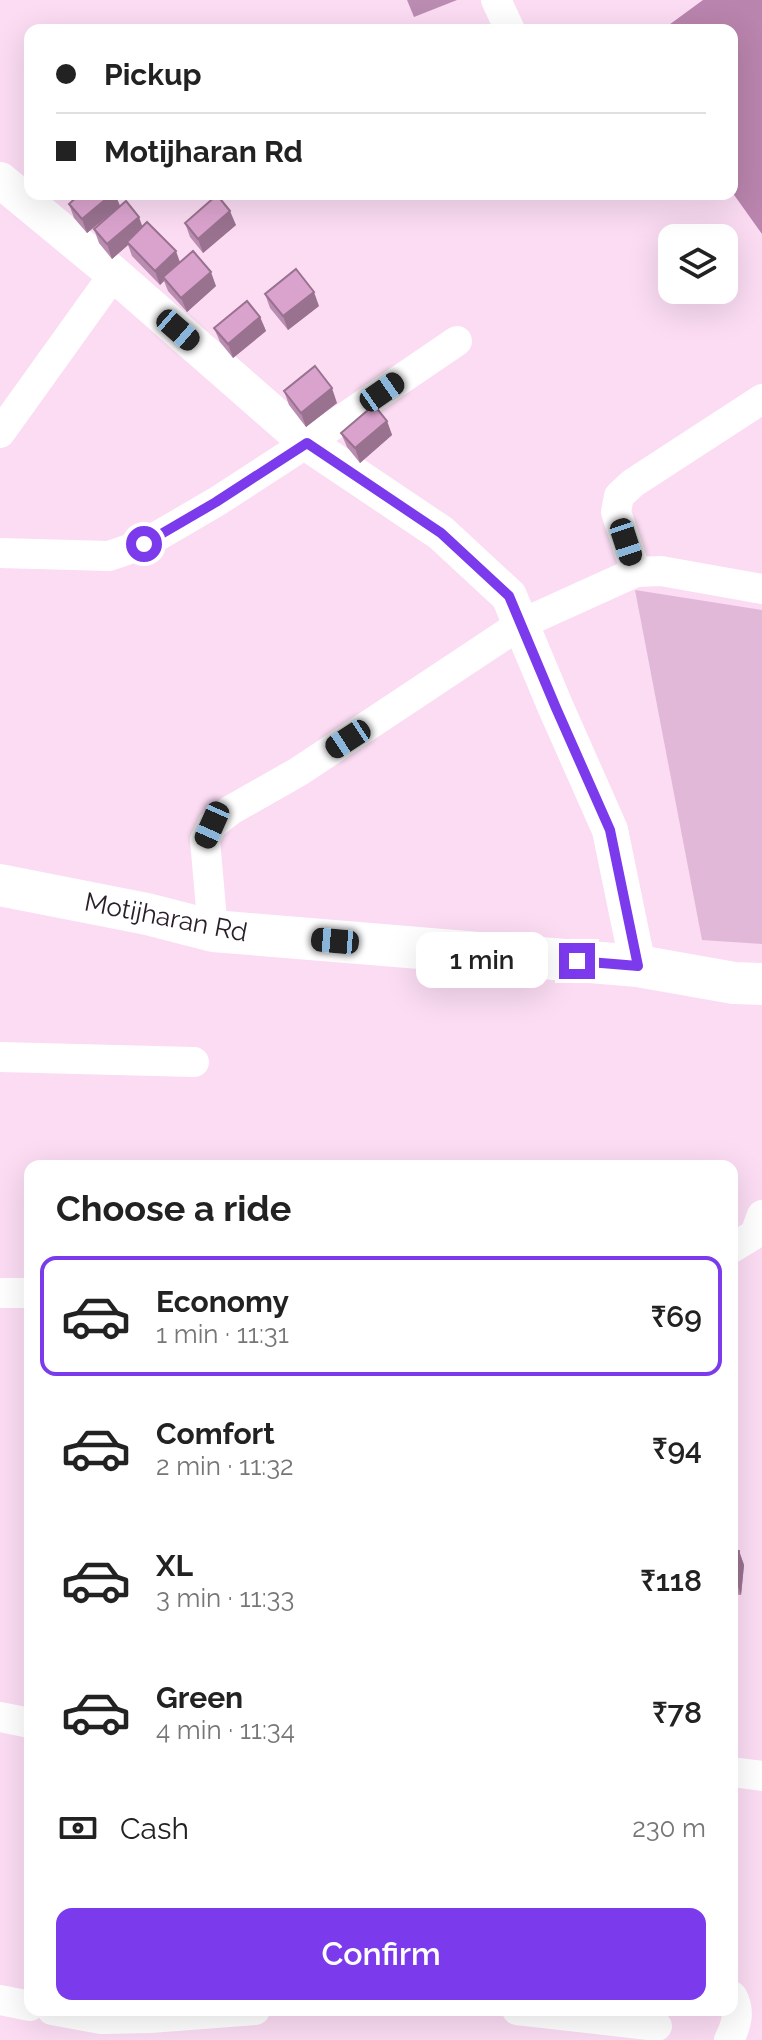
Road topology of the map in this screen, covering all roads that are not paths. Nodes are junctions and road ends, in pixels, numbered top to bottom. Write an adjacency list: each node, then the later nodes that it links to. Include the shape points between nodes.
1 (496, 0): 2 (street)
2 (507, 24)
3 (0, 180): 5 (street)
4 (24, 200): 6 (street)
5 (24, 200)
6 (114, 274): 9 (street); 10 (street)
7 (457, 341): 10 (street)
8 (762, 399): 12 (street, via 619,496 616,512)
9 (0, 433)
10 (307, 443): 11 (street, via 144,544 109,556); 14 (street, via 441,533 509,596)
11 (0, 553)
12 (636, 572): 13 (street, via 661,571); 14 (street)
13 (762, 589)
14 (521, 624): 16 (street, via 212,825 205,840); 17 (street, via 610,830)
15 (0, 884): 16 (main road, Motijharan Rd)
16 (213, 931): 17 (main road, Motijharan Rd)
17 (638, 966): 18 (main road, Motijharan Rd)
18 (762, 984)
19 (0, 1057): 20 (street)
20 (194, 1062)
21 (762, 1215): 22 (street, via 755,1234)
22 (738, 1244)
23 (0, 1293): 24 (street)
24 (24, 1293)
25 (0, 1717): 26 (street)
26 (24, 1722)
27 (738, 1773): 28 (street)
28 (762, 1776)
29 (0, 2000): 30 (street)
30 (24, 2005)
31 (85, 2016): 32 (street)
32 (176, 2016)
33 (575, 2016): 34 (street)
34 (661, 2025)

